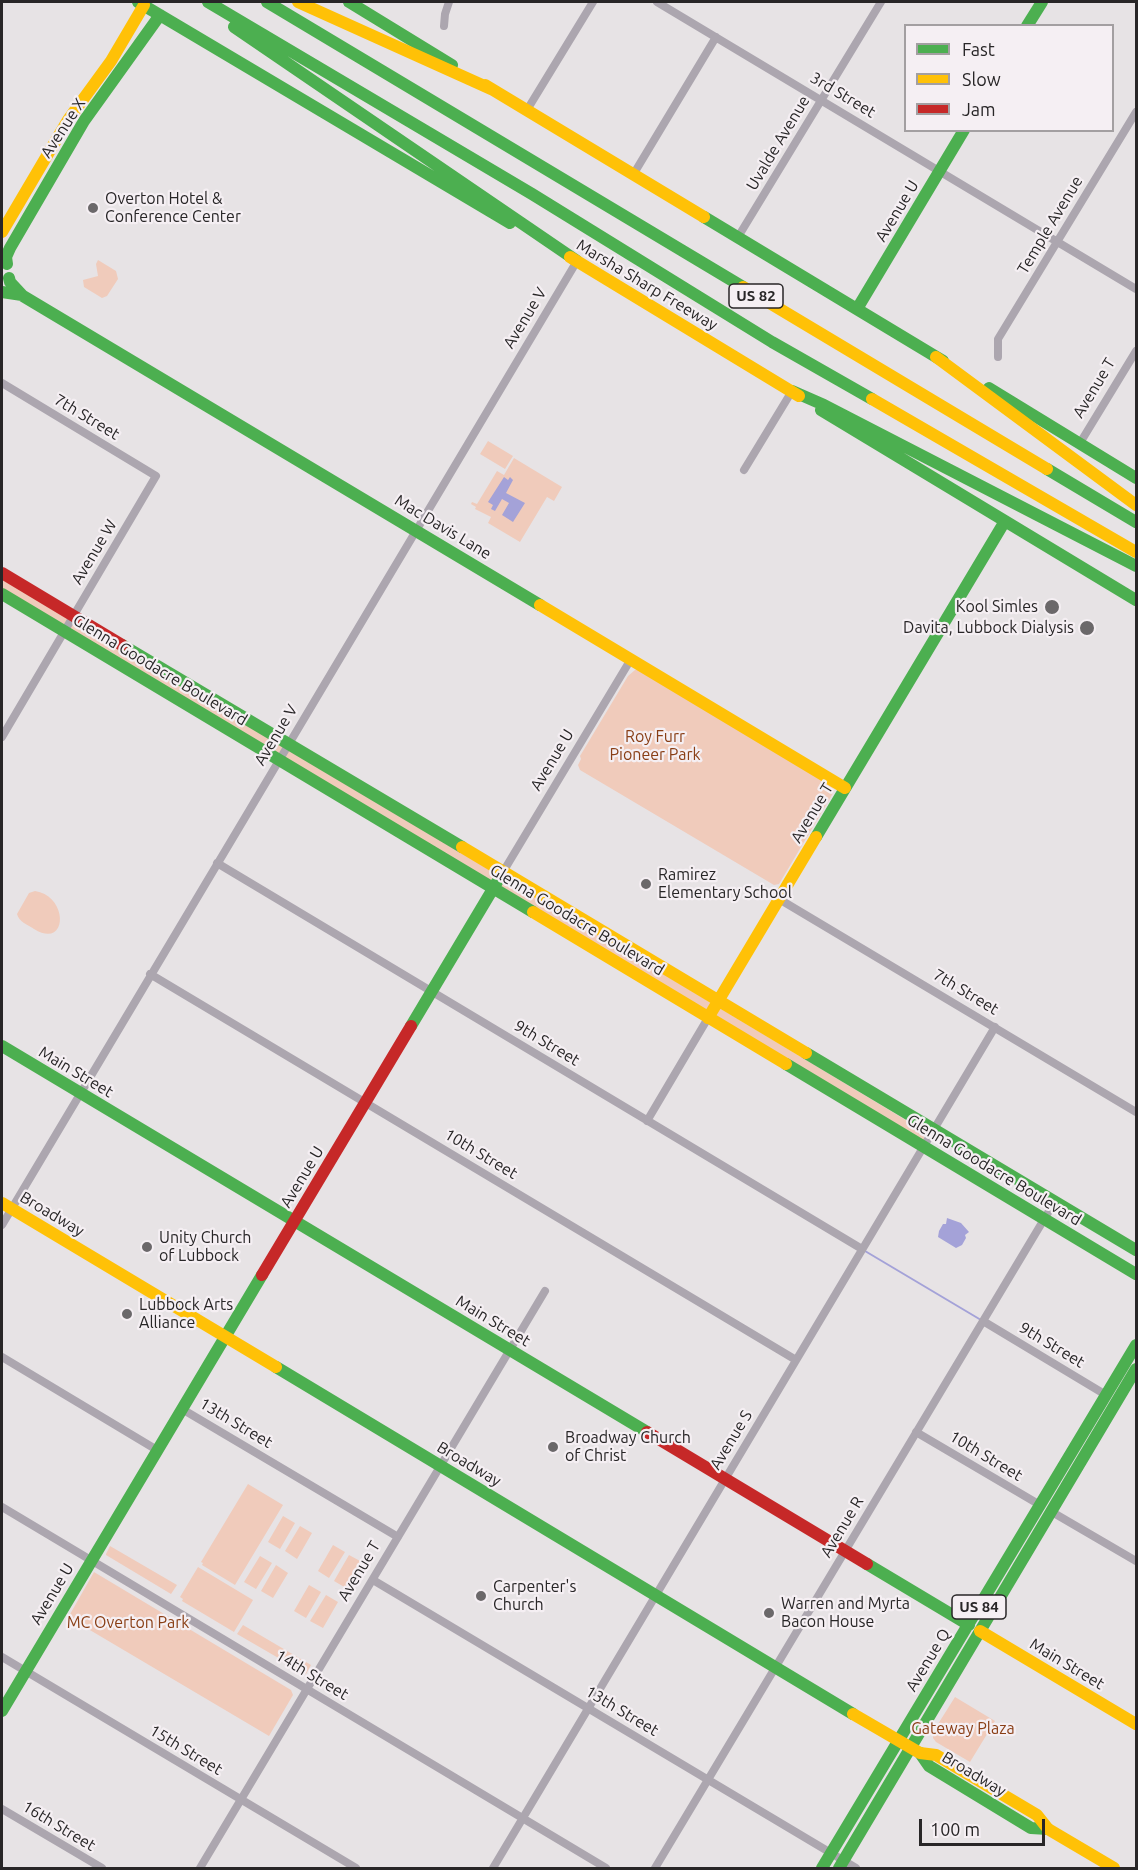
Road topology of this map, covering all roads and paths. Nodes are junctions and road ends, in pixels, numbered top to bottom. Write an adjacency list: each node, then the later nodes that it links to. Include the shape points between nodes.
1 (197, 2): 27 (main road)
2 (208, 2): 46 (main road, Marsha Sharp Freeway / US 82, via 772,342)
3 (267, 2): 44 (main road, US 82)
4 (298, 2): 16 (main road)
5 (349, 2): 16 (main road)
6 (449, 2): 14 (street)
7 (592, 2): 18 (street)
8 (657, 2): 15 (street, 3rd Street)
9 (881, 2): 17 (street, Uvalde Avenue)
10 (1042, 2): 13 (main road)
11 (141, 3): 12 (main road, Marsha Sharp Freeway); 23 (main road, Avenue X, via 111,61 68,120)
12 (160, 15): 26 (main road, Avenue X, via 84,122); 27 (main road, Marsha Sharp Freeway)
13 (1028, 24)
14 (444, 26)
15 (716, 37): 17 (street, 3rd Street); 22 (street)
16 (491, 89): 18 (main road)
17 (822, 100): 21 (street, 3rd Street); 24 (street, Uvalde Avenue)
18 (527, 111): 22 (main road)
19 (1137, 112): 25 (street, Temple Avenue)
20 (963, 132): 21 (main road, Avenue U)
21 (940, 171): 25 (street, 3rd Street); 32 (main road, Avenue U)
22 (633, 175): 24 (main road)
23 (2, 232)
24 (738, 237): 32 (main road)
25 (1058, 242): 29 (street, 3rd Street); 35 (street, Temple Avenue, via 998,339)
26 (4, 261): 28 (main road)
27 (577, 261): 37 (main road, Marsha Sharp Freeway); 45 (street, Avenue V)
28 (9, 278): 30 (main road); 31 (main road)
29 (1137, 289)
30 (2, 291): 31 (main road)
31 (24, 296): 45 (main road, Mac Davis Lane)
32 (857, 309): 34 (main road)
33 (1137, 351): 38 (street, Avenue T)
34 (936, 357): 38 (main road); 42 (main road)
35 (998, 357)
36 (2, 383): 40 (street, 7th Street)
37 (792, 391): 39 (street); 43 (main road, Marsha Sharp Freeway); 47 (main road)
38 (1080, 443): 41 (main road)
39 (744, 470)
40 (156, 476): 51 (street, Avenue W)
41 (1137, 478)
42 (1137, 505)
43 (1005, 521): 50 (main road, Marsha Sharp Freeway); 57 (main road, Avenue T)
44 (1137, 522)
45 (416, 530): 53 (main road, Mac Davis Lane); 55 (street, Avenue V)
46 (1137, 552)
47 (1137, 566)
48 (2, 573): 51 (main road, Glenna Goodacre Boulevard)
49 (2, 594): 52 (main road, Glenna Goodacre Boulevard)
50 (1137, 600)
51 (74, 616): 52 (street, Avenue W); 55 (main road, Glenna Goodacre Boulevard)
52 (64, 632): 54 (street, Avenue W); 56 (main road, Glenna Goodacre Boulevard)
53 (631, 659): 57 (main road, Mac Davis Lane); 59 (street, Avenue U)
54 (2, 737)
55 (288, 744): 56 (street, Avenue V); 59 (main road, Glenna Goodacre Boulevard)
56 (278, 760): 58 (street, Avenue V); 60 (main road, Glenna Goodacre Boulevard)
57 (845, 788): 61 (main road, Avenue T)
58 (217, 863): 62 (street, Avenue V); 63 (street, 9th Street)
59 (503, 872): 60 (main road, Avenue U); 64 (main road, Glenna Goodacre Boulevard)
60 (493, 889): 63 (main road, Avenue U); 65 (main road, Glenna Goodacre Boulevard)
61 (780, 899): 64 (main road, Avenue T); 66 (street, 7th Street)
62 (150, 975): 68 (street, Avenue V); 69 (street, 10th Street)
63 (432, 992): 69 (main road, Avenue U); 71 (street, 9th Street)
64 (719, 1001): 65 (main road, Avenue T); 72 (main road, Glenna Goodacre Boulevard)
65 (708, 1018): 71 (street, Avenue T); 73 (main road, Glenna Goodacre Boulevard)
66 (995, 1027): 70 (street, 7th Street); 72 (street, Avenue S)
67 (2, 1046): 68 (main road, Main Street)
68 (80, 1094): 75 (street, Avenue V); 77 (main road, Main Street)
69 (365, 1103): 77 (main road, Avenue U); 88 (street, 10th Street)
70 (1137, 1112)
71 (647, 1120): 79 (street, 9th Street)
72 (934, 1129): 73 (street, Avenue S); 74 (main road, Glenna Goodacre Boulevard)
73 (924, 1147): 76 (main road, Glenna Goodacre Boulevard); 79 (street, Avenue S)
74 (1055, 1201): 76 (street, Avenue R); 80 (main road, Glenna Goodacre Boulevard)
75 (6, 1206): 78 (street, Avenue V); 84 (main road, Broadway)
76 (1044, 1219): 81 (main road, Glenna Goodacre Boulevard); 83 (street, Avenue R)
77 (294, 1222): 84 (main road, Avenue U); 86 (main road, Main Street)
78 (2, 1225)
79 (862, 1249): 88 (street, Avenue S)
80 (1137, 1250)
81 (1137, 1274)
82 (545, 1291): 86 (street, Avenue T)
83 (983, 1322): 90 (street, 9th Street); 92 (street, Avenue R)
84 (225, 1337): 91 (main road, Avenue U); 95 (main road, Broadway)
85 (1137, 1345): 90 (main road, Avenue Q / US 84)
86 (510, 1350): 95 (street, Avenue T); 96 (main road, Main Street)
87 (2, 1357): 93 (street)
88 (796, 1360): 96 (street, Avenue S)
89 (1137, 1369): 99 (main road, Avenue Q / US 84)
90 (1106, 1395): 94 (main road, Avenue Q / US 84)
91 (182, 1409): 93 (main road, Avenue U); 100 (street, 13th Street)
92 (916, 1432): 97 (street, 10th Street); 101 (street, Avenue R)
93 (157, 1450): 103 (main road, Avenue U)
94 (1071, 1454): 97 (main road, Avenue Q / US 84); 99 (main road, via 1071,1466 1050,1502)
95 (441, 1466): 100 (street, Avenue T); 106 (main road, Broadway)
96 (725, 1479): 101 (main road, Main Street); 106 (street, Avenue S)
97 (1040, 1505): 102 (main road, via 1040,1517 1024,1547); 107 (main road, Avenue Q / US 84)
98 (2, 1507): 103 (street, 14th Street)
99 (1052, 1512): 102 (main road, Avenue Q / US 84); 104 (street)
100 (398, 1537): 105 (street, Avenue T)
101 (845, 1551): 107 (main road, Main Street); 110 (street, Avenue R)
102 (1026, 1556): 108 (main road, Avenue Q / US 84)
103 (91, 1561): 111 (main road, Avenue U); 112 (street, 14th Street)
104 (1137, 1561)
105 (373, 1580): 112 (street, Avenue T); 113 (street, 13th Street)
106 (656, 1595): 110 (main road, Broadway); 113 (street, Avenue S)
107 (969, 1624): 116 (main road, Avenue Q / US 84)
108 (980, 1631): 115 (main road, Main Street); 117 (main road, Avenue Q / US 84)
109 (2, 1657): 111 (street, 15th Street)
110 (776, 1667): 116 (main road, Broadway); 118 (street, Avenue R)
111 (25, 1671): 114 (main road, Avenue U); 119 (street, 15th Street)
112 (307, 1690): 119 (street, Avenue T); 121 (street, 14th Street)
113 (588, 1709): 118 (street, 13th Street); 121 (street, Avenue S)
114 (2, 1711)
115 (1137, 1724)
116 (899, 1741): 117 (main road, Broadway); 122 (main road, Avenue Q / US 84)
117 (915, 1751): 123 (main road, Avenue Q / US 84); 132 (main road, Broadway, via 936,1755 1010,1798 1037,1815 1048,1829)
118 (708, 1780): 122 (street, 13th Street); 129 (street, Avenue R)
119 (241, 1800): 125 (street, Avenue T); 126 (street, 15th Street)
120 (2, 1809): 124 (street, 16th Street)
121 (523, 1818): 127 (street, Avenue S); 128 (street, 14th Street)
122 (831, 1854): 123 (street, 13th Street); 130 (main road, Avenue Q / US 84)
123 (841, 1865): 131 (street, 13th Street)
124 (102, 1869)
125 (200, 1869)
126 (356, 1869)
127 (493, 1869)
128 (606, 1869)
129 (655, 1869)
130 (822, 1869)
131 (856, 1869)
132 (1114, 1869)

